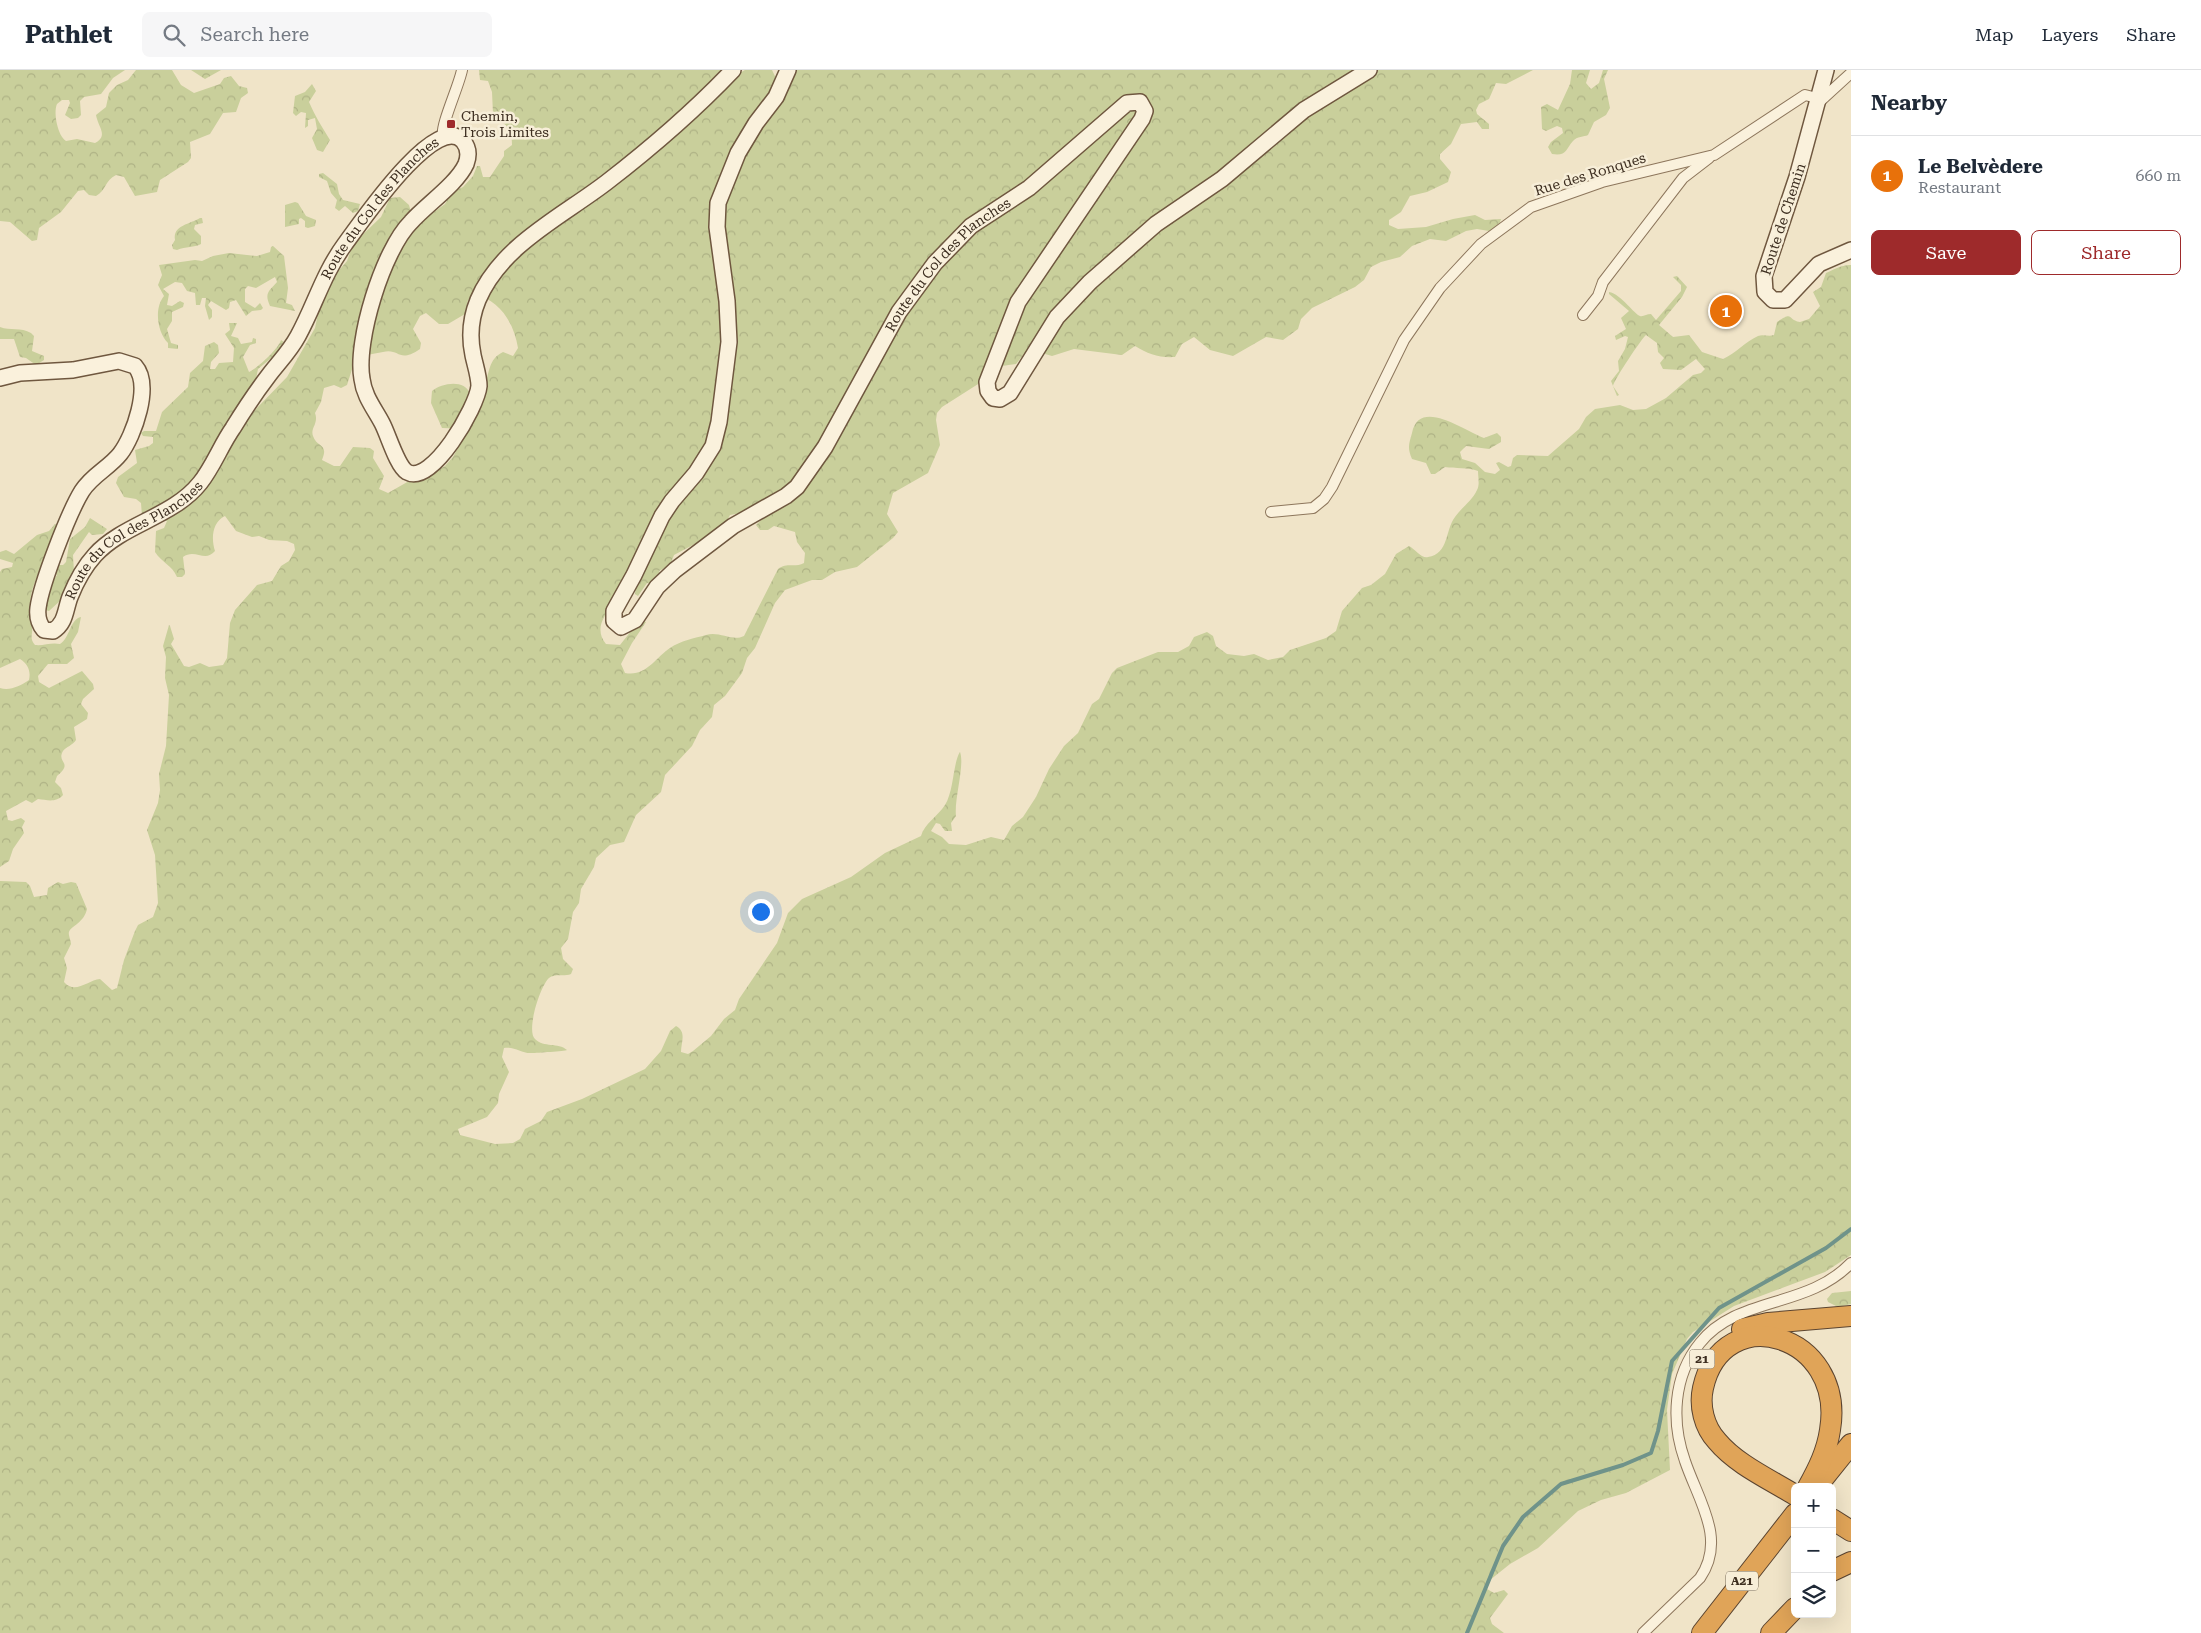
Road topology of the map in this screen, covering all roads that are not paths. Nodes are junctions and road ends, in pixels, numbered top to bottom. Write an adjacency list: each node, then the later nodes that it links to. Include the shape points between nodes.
1 (462, 70): 8 (street, via 455,97 443,123)
2 (732, 70): 8 (street, Route du Col des Planches, via 657,142 524,242 498,269 481,292 473,314 471,338 479,385 475,400 441,456 426,470 415,474 400,465 367,397 361,378 361,359 380,273 394,244 410,222 465,165 468,150 462,140 457,136)
3 (788, 70): 4 (street, Route du Col des Planches, via 776,97 738,154 718,203 717,227 729,342 717,435 703,464 667,508 614,611 614,621 621,627 635,620 657,587 675,570 734,526 786,496 796,486 825,447 896,317 934,263 971,226 1030,188 1127,103 1140,102 1144,108 1142,119 1018,302 987,382 988,392 993,398 1000,399 1010,393 1054,321 1075,296 1144,233 1231,172 1304,110)
4 (1369, 70)
5 (1826, 70): 7 (street, Route de Chemin)
6 (1851, 73): 7 (street, via 1819,104)
7 (1817, 101): 9 (street, Rue des Ronques, via 1804,96); 10 (street, Route de Chemin, via 1795,183 1764,276 1765,292 1774,300 1785,300 1819,264)
8 (442, 136): 12 (street, Route du Col des Planches, via 404,168 346,242 317,290 292,347 231,430 203,480 177,502 92,558 70,596 61,625 53,631 44,630 39,621 38,609 44,588 72,510 83,489 119,456 129,440 143,393 143,380 135,366 119,362)
9 (1714, 155): 11 (street, via 1683,178 1603,282 1598,296); 13 (street, Rue des Ronques, via 1602,182 1531,207 1481,244 1440,288 1404,340 1324,499 1313,508)
10 (1851, 250)
11 (1582, 315)
12 (0, 378)
13 (1271, 512)
14 (1851, 1263): 28 (street, via 1814,1290 1752,1309 1717,1326 1700,1342 1686,1363 1677,1391 1679,1441 1709,1521 1712,1550 1700,1578)
15 (1851, 1316): 18 (highway, 21, via 1768,1322 1743,1328 1715,1343 1698,1365 1690,1403 1701,1441 1717,1459)
16 (1851, 1444): 20 (highway)
17 (1851, 1462): 21 (highway)
18 (1762, 1482): 19 (highway, via 1718,1442 1706,1424 1701,1399 1705,1380 1720,1355 1742,1341 1766,1336 1784,1340 1803,1350 1818,1367 1827,1385 1831,1407 1830,1430 1823,1457); 22 (highway); 23 (highway, 21)
19 (1810, 1483)
20 (1820, 1483)
21 (1835, 1483)
22 (1791, 1493)
23 (1791, 1505)
24 (1791, 1526): 29 (highway, A21); 30 (highway, A21)
25 (1851, 1562): 26 (highway)
26 (1836, 1569)
27 (1791, 1612): 31 (highway)
28 (1643, 1633)
29 (1702, 1633)
30 (1719, 1633)
31 (1771, 1633)

